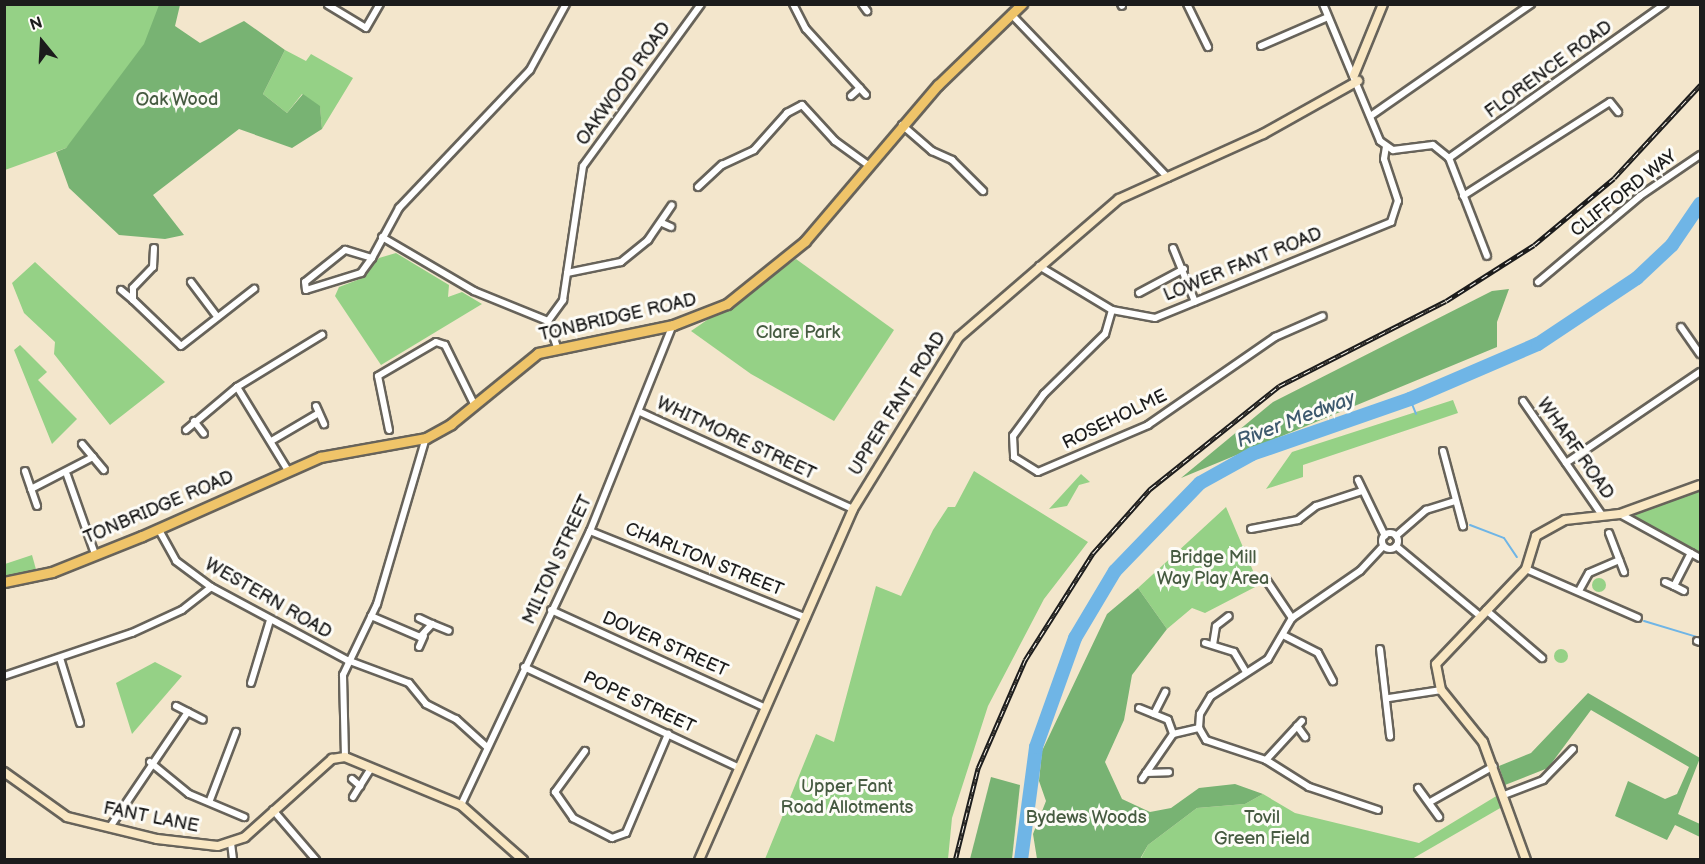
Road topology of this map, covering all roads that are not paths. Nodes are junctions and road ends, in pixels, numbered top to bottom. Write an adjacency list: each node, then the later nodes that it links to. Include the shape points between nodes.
1 (380, 4): 12 (street, via 366,27)
2 (566, 4): 36 (street, via 553,36 530,70 399,208)
3 (701, 4): 43 (street, OAKWOOD ROAD, via 583,166)
4 (793, 4): 19 (street, via 806,29)
5 (862, 4): 13 (street)
6 (1022, 4): 14 (main road, TONBRIDGE ROAD)
7 (1187, 4): 17 (street)
8 (1323, 4): 15 (street, LOWER FANT ROAD)
9 (1383, 4): 18 (street)
10 (1531, 4): 23 (street)
11 (1665, 4): 27 (street, FLORENCE ROAD)
12 (328, 5)
13 (867, 11)
14 (1011, 14): 24 (main road, TONBRIDGE ROAD); 29 (street)
15 (1329, 18): 16 (street); 18 (street, LOWER FANT ROAD)
16 (1261, 46)
17 (1208, 47)
18 (1356, 78): 23 (street, LOWER FANT ROAD); 29 (street, UPPER FANT ROAD, via 1300,116)
19 (860, 88): 20 (street); 21 (street)
20 (866, 95)
21 (851, 96)
22 (1618, 112): 32 (street, via 1610,102)
23 (1372, 115): 25 (street, LOWER FANT ROAD)
24 (903, 125): 28 (main road, TONBRIDGE ROAD); 31 (street, via 932,151 952,160)
25 (1386, 147): 27 (street, via 1430,145); 50 (street, LOWER FANT ROAD, via 1384,159 1398,201 1391,222)
26 (1701, 155): 45 (street, CLIFFORD WAY)
27 (1449, 158): 32 (street)
28 (867, 164): 30 (street, via 835,141 802,105 787,113 754,150 722,165); 55 (main road, TONBRIDGE ROAD, via 805,241 773,270 727,304)
29 (1168, 178): 41 (street, UPPER FANT ROAD, via 1119,199)
30 (698, 187)
31 (982, 191)
32 (1463, 196): 39 (street)
33 (672, 205): 34 (street)
34 (662, 223): 35 (street); 43 (street, via 621,262)
35 (671, 227)
36 (382, 237): 40 (street); 54 (street, via 474,291)
37 (154, 248): 49 (street, via 153,267 133,288)
38 (1173, 248): 42 (street)
39 (1487, 256)
40 (372, 258): 40 (street, via 345,250 305,282 306,290 361,273)
41 (1039, 266): 51 (street, LOWER FANT ROAD); 88 (street, UPPER FANT ROAD, via 959,337)
42 (1184, 269): 48 (street); 50 (street)
43 (567, 273): 54 (street, OAKWOOD ROAD, via 563,300)
44 (191, 282): 52 (street)
45 (1538, 282)
46 (254, 289): 52 (street)
47 (121, 290): 49 (street)
48 (1139, 293)
49 (133, 300): 52 (street, via 181,346)
50 (1195, 302): 51 (street, LOWER FANT ROAD, via 1149,319)
51 (1112, 310): 53 (street, ROSEHOLME, via 1105,334 1044,394 1013,436 1014,457 1038,471 1148,425 1275,337)
52 (216, 315)
53 (1323, 316)
54 (548, 321): 58 (street)
55 (673, 325): 58 (main road, TONBRIDGE ROAD); 65 (street, MILTON STREET)
56 (1681, 327): 59 (street)
57 (322, 335): 61 (street)
58 (557, 347): 64 (main road, TONBRIDGE ROAD, via 514,370)
59 (1701, 354)
60 (1701, 372): 77 (street)
61 (237, 387): 67 (street); 73 (street)
62 (1523, 401): 77 (street, WHARF ROAD)
63 (316, 406): 66 (street)
64 (475, 406): 70 (street, via 445,345 436,342 378,376); 72 (main road, TONBRIDGE ROAD)
65 (640, 412): 88 (street, WHITMORE STREET); 94 (street, MILTON STREET)
66 (319, 414): 68 (street); 73 (street)
67 (194, 421): 69 (street); 71 (street)
68 (324, 424)
69 (186, 430)
70 (390, 430)
71 (204, 434)
72 (426, 438): 78 (main road, TONBRIDGE ROAD, via 320,457); 115 (street, via 408,515)
73 (273, 440): 78 (street)
74 (82, 444): 76 (street)
75 (1443, 451): 86 (street)
76 (93, 457): 79 (street); 81 (street)
77 (1566, 463): 90 (street, WHARF ROAD)
78 (287, 469): 93 (main road, TONBRIDGE ROAD)
79 (105, 470)
80 (25, 471): 84 (street)
81 (66, 476): 84 (street); 101 (street)
82 (1358, 480): 85 (street)
83 (1701, 484): 89 (street)
84 (31, 489): 87 (street)
85 (1362, 491): 92 (street, via 1316,506 1298,520); 96 (street)
86 (1455, 501): 91 (street); 97 (street, via 1426,510)
87 (37, 506)
88 (853, 509): 118 (street, UPPER FANT ROAD)
89 (1620, 514): 90 (street); 100 (street)
90 (1602, 515): 104 (street, via 1565,520 1536,536)
91 (1463, 526)
92 (1251, 529)
93 (159, 530): 101 (main road, TONBRIDGE ROAD); 110 (street, WESTERN ROAD, via 176,561)
94 (590, 531): 113 (street, MILTON STREET); 118 (street, CHARLTON STREET)
95 (1609, 533): 103 (street)
96 (1384, 536): 97 (street); 98 (street)
97 (1396, 536): 99 (street)
98 (1383, 546): 99 (street); 119 (street, via 1360,571)
99 (1396, 546): 114 (street)
100 (1691, 553): 102 (street); 109 (street)
101 (95, 554): 107 (main road, TONBRIDGE ROAD)
102 (1701, 558)
103 (1619, 560): 105 (street); 111 (street, via 1589,573)
104 (1526, 569): 111 (street); 114 (street)
105 (1624, 572)
106 (1267, 581): 119 (street)
107 (4, 582)
108 (1665, 582): 109 (street)
109 (1674, 586): 112 (street)
110 (211, 587): 121 (street, WESTERN ROAD); 130 (street, via 183,610)
111 (1580, 590): 120 (street)
112 (1684, 591)
113 (551, 610): 133 (street, MILTON STREET); 142 (street, DOVER STREET)
114 (1483, 613): 131 (street); 138 (street, via 1436,664)
115 (371, 616): 125 (street); 132 (street)
116 (1229, 616): 127 (street, via 1215,626)
117 (419, 618): 122 (street)
118 (806, 618): 142 (street, UPPER FANT ROAD)
119 (1292, 618): 124 (street)
120 (1638, 618)
121 (270, 620): 132 (street, WESTERN ROAD); 137 (street)
122 (432, 624): 123 (street); 125 (street)
123 (449, 631)
124 (1283, 635): 134 (street, via 1268,659); 136 (street, via 1318,653)
125 (424, 636): 128 (street)
126 (1205, 644): 127 (street)
127 (1213, 645): 134 (street, via 1234,652)
128 (419, 647)
129 (1380, 649): 140 (street)
130 (60, 658): 135 (street); 147 (street)
131 (1542, 658)
132 (347, 660): 154 (street, WESTERN ROAD, via 409,683 426,704 456,719); 157 (street, via 340,696)
133 (524, 667): 150 (street, POPE STREET); 154 (street, MILTON STREET)
134 (1246, 672): 148 (street, via 1211,696 1200,714)
135 (4, 676)
136 (1333, 681)
137 (251, 683)
138 (1441, 690): 140 (street); 160 (street, via 1468,719)
139 (1165, 692): 145 (street)
140 (1389, 698): 152 (street)
141 (176, 706): 144 (street)
142 (766, 708): 162 (street, UPPER FANT ROAD)
143 (1139, 708): 145 (street)
144 (188, 712): 146 (street); 159 (street)
145 (1154, 714): 151 (street, via 1168,720)
146 (203, 720)
147 (80, 723)
148 (1199, 728): 151 (street); 158 (street, via 1206,740)
149 (236, 732): 170 (street)
150 (668, 734): 156 (street, via 626,833 612,838 573,818 555,792); 162 (street, POPE STREET)
151 (1173, 734): 164 (street, via 1144,776)
152 (1390, 736)
153 (1305, 738): 158 (street, via 1300,723)
154 (487, 747): 172 (street, MILTON STREET)
155 (1574, 749): 168 (street, via 1543,780)
156 (585, 751)
157 (345, 757): 161 (street); 173 (street, via 332,759)
158 (1266, 760): 174 (street, via 1309,788)
159 (150, 762): 170 (street, via 189,794); 177 (street)
160 (1494, 766): 168 (street); 171 (street)
161 (370, 768): 166 (street); 172 (street)
162 (740, 768): 182 (street, UPPER FANT ROAD)
163 (4, 772): 177 (street, FANT LANE, via 67,817)
164 (1169, 772)
165 (352, 779): 166 (street)
166 (360, 786): 169 (street)
167 (1418, 788): 171 (street)
168 (1504, 795): 183 (street)
169 (353, 797)
170 (210, 800): 175 (street)
171 (1430, 802): 176 (street)
172 (461, 805): 181 (street)
173 (273, 810): 178 (street); 180 (street)
174 (1378, 810)
175 (244, 817)
176 (1439, 817)
177 (110, 826): 178 (street, FANT LANE, via 191,844)
178 (231, 843): 179 (street)
179 (233, 860)
180 (316, 860)
181 (523, 860)
182 (699, 860)
183 (1526, 860)

